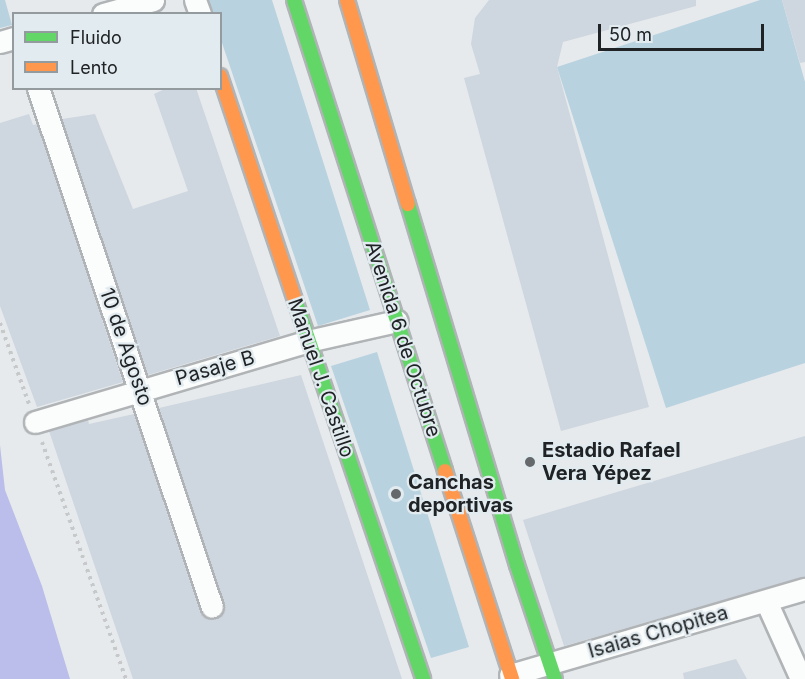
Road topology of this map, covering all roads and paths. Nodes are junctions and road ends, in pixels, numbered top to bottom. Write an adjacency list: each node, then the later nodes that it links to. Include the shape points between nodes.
1 (153, 0): 4 (street)
2 (294, 0): 7 (main road, Avenida 6 de Octubre)
3 (347, 0): 15 (main road, via 517,565)
4 (110, 12)
5 (222, 82): 9 (main road, Manuel J. Castillo)
6 (39, 90): 10 (street, 10 de Agosto)
7 (397, 321): 9 (street, Pasaje B); 16 (main road, Avenida 6 de Octubre)
8 (0, 323): 11 (path)
9 (308, 341): 10 (street, Pasaje B); 18 (main road, Manuel J. Castillo)
10 (140, 390): 11 (street, Pasaje B); 14 (street, 10 de Agosto)
11 (35, 422): 17 (path)
12 (805, 589): 13 (street, Isaias Chopitea)
13 (766, 601): 15 (street, Isaias Chopitea); 19 (street)
14 (212, 607)
15 (553, 671): 16 (street, Isaias Chopitea)
16 (511, 677)
17 (126, 679)
18 (423, 679)
19 (801, 679)

